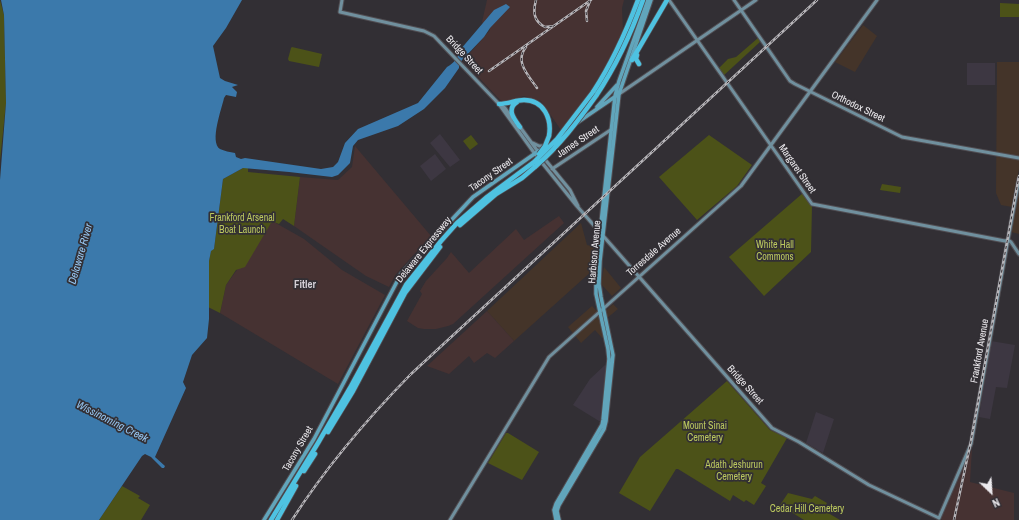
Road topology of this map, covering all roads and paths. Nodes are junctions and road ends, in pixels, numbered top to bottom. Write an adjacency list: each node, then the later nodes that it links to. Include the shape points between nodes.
1 (342, 0): 22 (main road, Bridge Street, via 340,12 424,31 434,36)
2 (638, 0): 11 (highway, Delaware Expressway)
3 (642, 0): 11 (highway, Delaware Expressway)
4 (648, 0): 16 (main road, Harbison Avenue)
5 (652, 0): 14 (main road, Harbison Avenue)
6 (734, 0): 10 (main road, Orthodox Street)
7 (756, 0): 10 (main road, Tacony Street)
8 (877, 0): 17 (main road, Torresdale Avenue)
9 (667, 2): 12 (main road, Margaret Street); 13 (highway)
10 (741, 11): 12 (main road, Tacony Street); 17 (main road, Orthodox Street, via 790,81)
11 (626, 37): 18 (highway, Delaware Expressway); 18 (highway, Delaware Expressway, via 614,66)
12 (697, 41): 19 (main road, Tacony Street); 28 (main road, Margaret Street)
13 (642, 44): 14 (highway); 15 (highway, via 636,57)
14 (632, 60): 19 (main road, Harbison Avenue)
15 (639, 64)
16 (619, 81): 20 (main road, Harbison Avenue); 23 (main road)
17 (810, 92): 28 (main road, Torresdale Avenue); 30 (main road, Orthodox Street, via 902,137)
18 (594, 94): 31 (highway, Delaware Expressway, bridge)
19 (619, 94): 20 (main road, Tacony Street); 25 (main road, Harbison Avenue)
20 (615, 96): 23 (main road, Tacony Street); 25 (main road, Harbison Avenue)
21 (518, 101): 22 (highway); 24 (highway, via 513,104 511,113); 31 (highway, bridge, via 534,102 544,110 548,118 548,136)
22 (499, 104): 24 (main road, Bridge Street); 29 (main road, Bridge Street)
23 (590, 113): 27 (main road, Tacony Street)
24 (520, 127): 26 (main road, Bridge Street)
25 (613, 128): 32 (main road, James Street); 34 (main road, Harbison Avenue, via 611,175)
26 (529, 139): 27 (main road, via 538,146); 29 (main road, Bridge Street)
27 (546, 146): 29 (main road, Tacony Street)
28 (771, 146): 36 (main road, Margaret Street, via 812,204); 38 (main road, Torresdale Avenue, via 738,190)
29 (537, 153): 32 (main road, Bridge Street); 45 (main road, Tacony Street, via 473,197 399,278 314,439)
30 (1019, 158)
31 (534, 163): 35 (highway, Delaware Expressway, via 472,209); 35 (highway, Delaware Expressway, via 522,178 478,208)
32 (551, 170): 34 (main road, Bridge Street)
33 (1019, 179): 36 (main road, Frankford Avenue)
34 (602, 234): 38 (main road, Bridge Street); 39 (main road, Harbison Avenue, via 599,284)
35 (443, 240): 43 (highway, Delaware Expressway, via 385,326 352,389)
36 (1008, 240): 37 (main road); 44 (main road, Frankford Avenue, via 971,444)
37 (1019, 254)
38 (639, 276): 39 (main road, Torresdale Avenue); 44 (main road, Bridge Street, via 772,428 869,485)
39 (601, 310): 40 (main road, Harbison Avenue); 48 (main road, Torresdale Avenue, via 547,359)
40 (610, 349): 41 (main road, Harbison Avenue); 42 (main road, Harbison Avenue)
41 (613, 355): 42 (main road); 49 (main road, Harbison Avenue, via 605,427 559,505)
42 (609, 359): 49 (main road, Harbison Avenue, via 602,426 556,504 554,510)
43 (307, 464): 46 (highway, Delaware Expressway); 47 (highway, Delaware Expressway)
44 (939, 519)
45 (264, 520)
46 (271, 520)
47 (277, 520)
48 (450, 520)
49 (557, 520)

